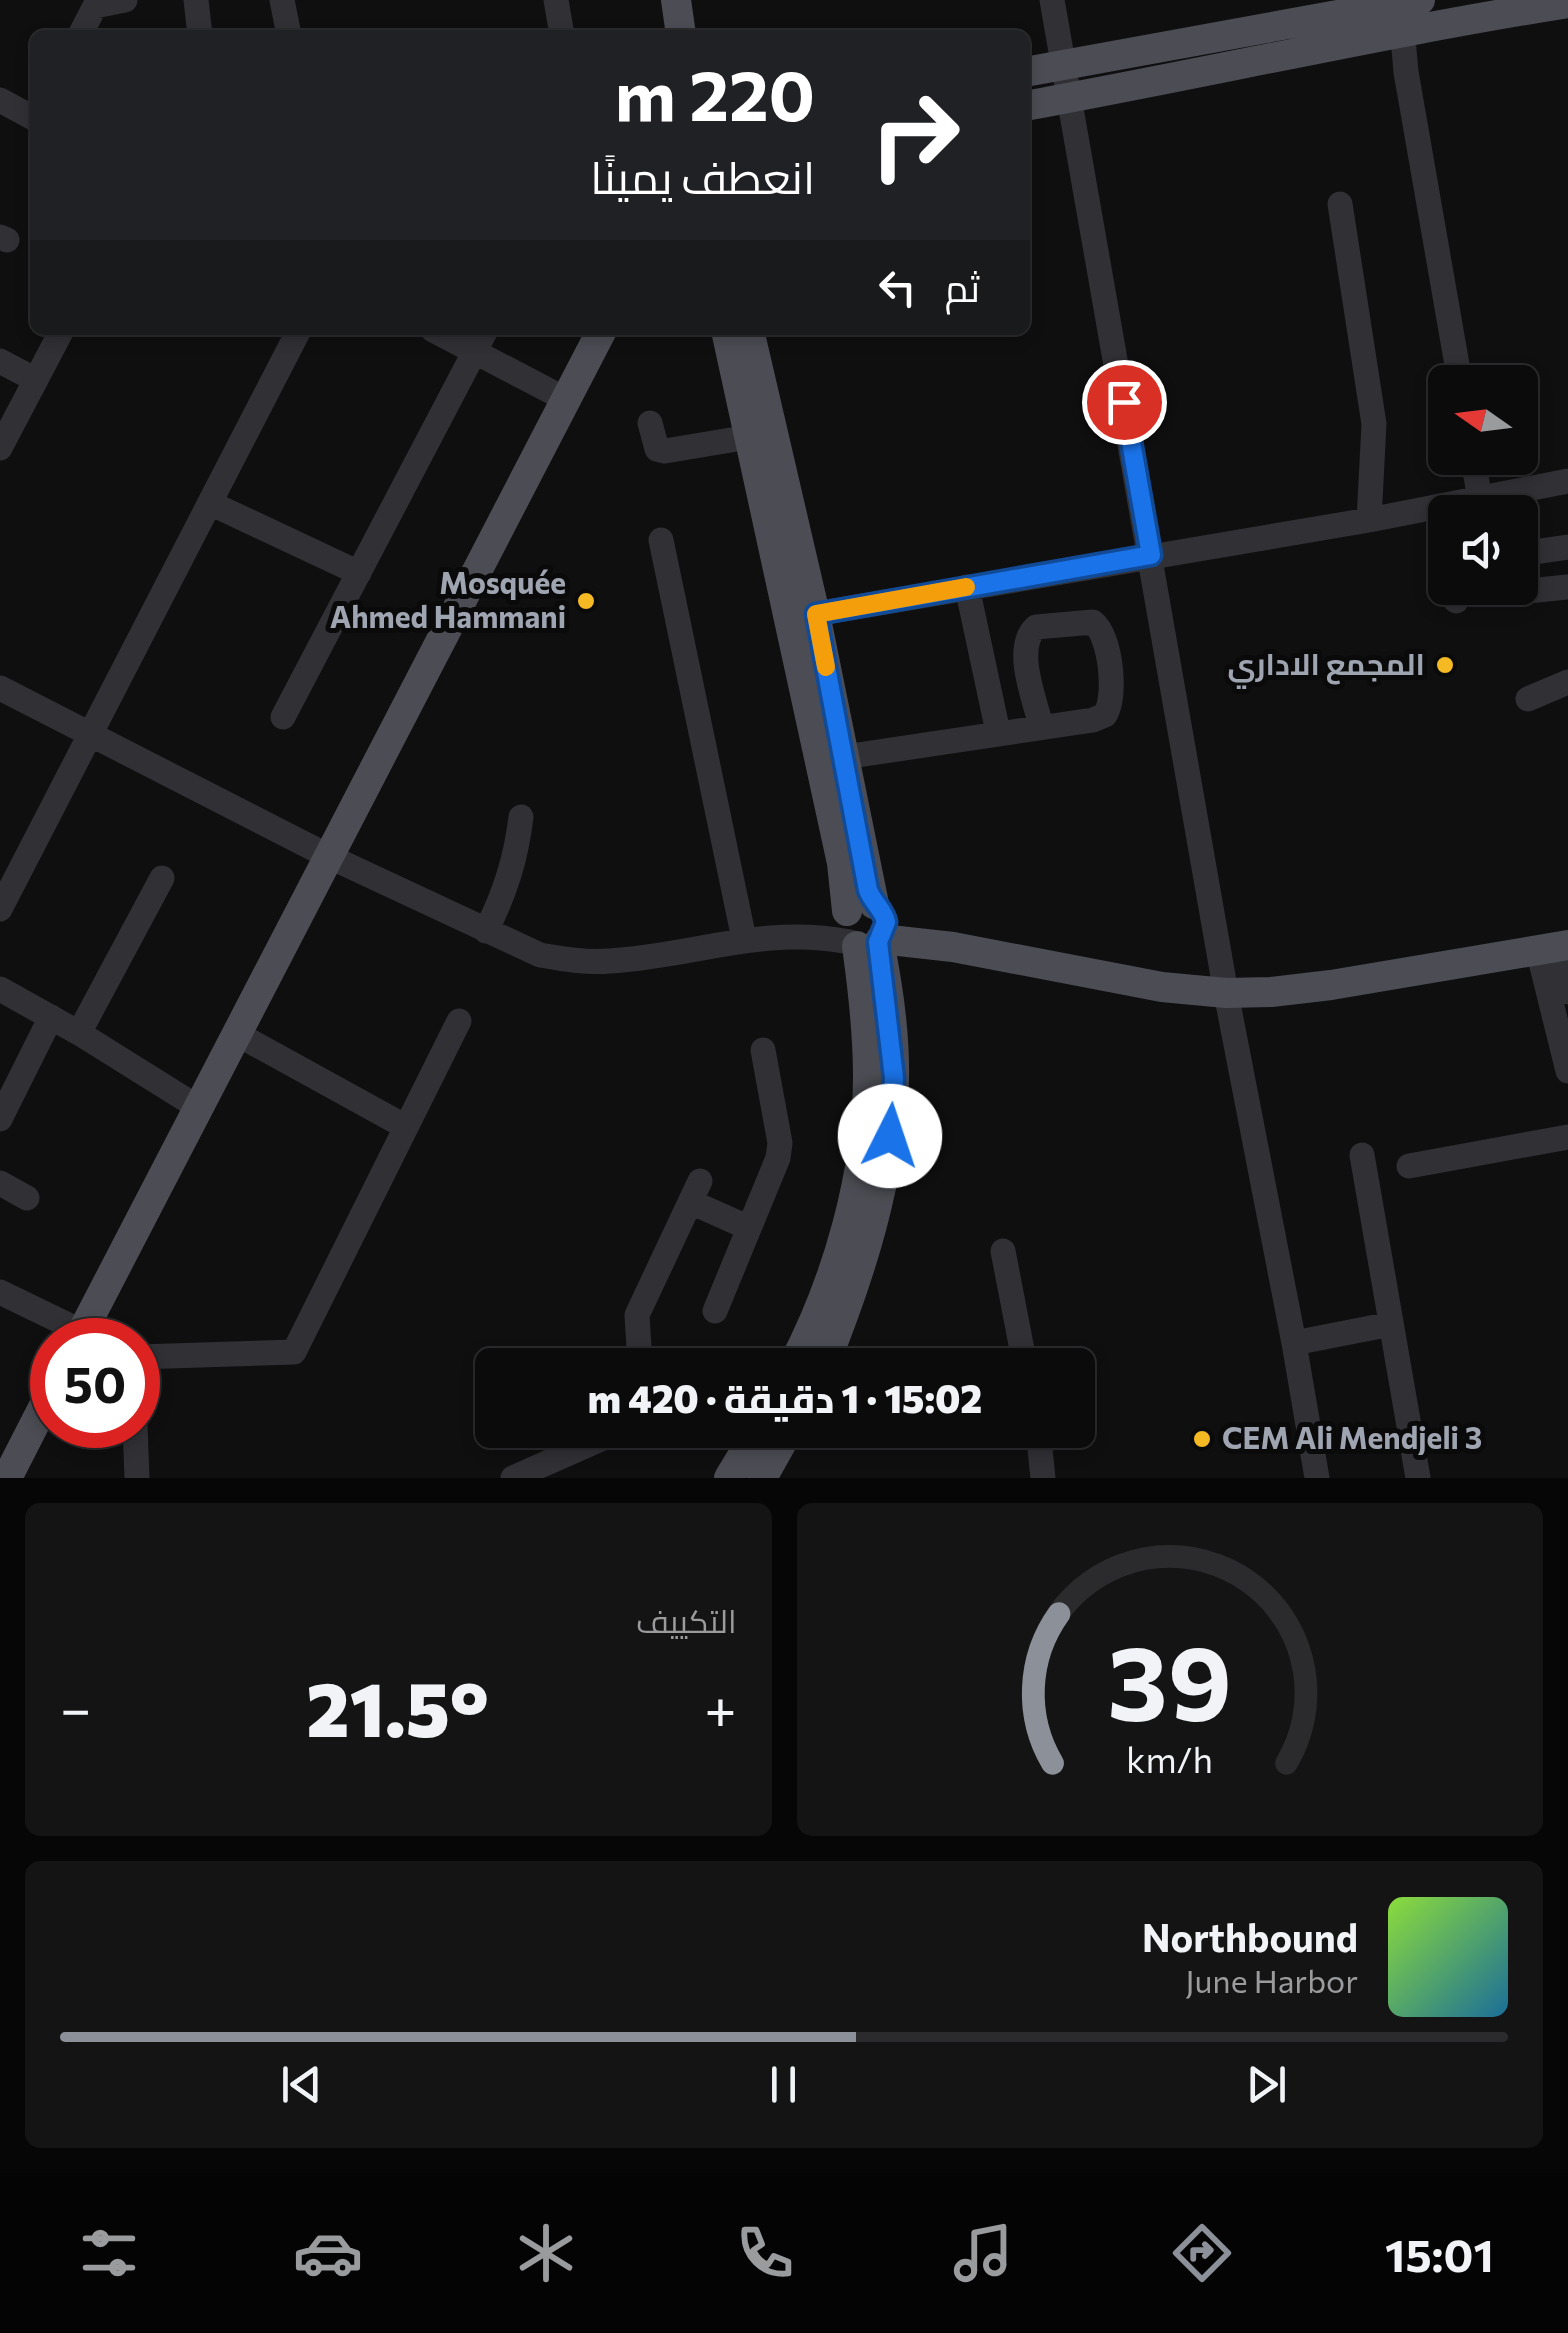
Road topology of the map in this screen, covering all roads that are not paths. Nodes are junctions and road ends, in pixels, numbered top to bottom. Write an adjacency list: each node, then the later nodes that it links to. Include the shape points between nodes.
1 (125, 0): 8 (street, via 94,6)
2 (196, 0): 9 (street)
3 (282, 0): 10 (street)
4 (556, 0): 11 (street)
5 (1052, 0): 13 (street)
6 (1408, 1): 12 (street); 13 (main road)
7 (1568, 3): 12 (main road)
8 (82, 30)
9 (199, 30)
10 (288, 30)
11 (561, 30)
12 (1400, 35): 15 (main road); 28 (street)
13 (1064, 65): 14 (main road); 15 (street)
14 (1030, 71)
15 (1069, 98): 17 (main road); 42 (street)
16 (0, 100): 18 (street)
17 (1030, 105)
18 (30, 116)
19 (1340, 204): 38 (street, via 1374,424)
20 (59, 335): 29 (street)
21 (296, 335): 36 (street)
22 (455, 335): 26 (street)
23 (599, 335): 30 (main road)
24 (727, 335): 32 (main road)
25 (750, 335): 47 (main road)
26 (481, 341): 30 (street); 43 (street)
27 (0, 361): 29 (street)
28 (1457, 365)
29 (36, 380): 33 (street)
30 (564, 400): 57 (main road)
31 (650, 424): 32 (street, via 654,443 666,451)
32 (749, 437): 60 (main road, via 842,863)
33 (0, 448)
34 (1568, 482): 35 (street)
35 (1521, 495)
36 (210, 502): 43 (street); 54 (street)
37 (1428, 513): 38 (street)
38 (1370, 520): 42 (street)
39 (661, 540): 62 (street)
40 (1568, 547): 41 (street)
41 (1538, 551)
42 (1151, 555): 44 (street); 68 (street)
43 (359, 573): 51 (street)
44 (967, 587): 47 (street); 53 (street)
45 (1568, 588): 46 (street)
46 (1538, 591)
47 (816, 614): 55 (main road)
48 (1568, 682): 50 (street)
49 (0, 688): 54 (street)
50 (1528, 699)
51 (284, 717)
52 (1042, 726): 52 (street, via 1092,720 1111,707 1105,638 1092,622 1036,627 1026,639); 53 (street)
53 (998, 732): 55 (street)
54 (90, 736): 57 (street); 59 (street)
55 (844, 757): 60 (main road)
56 (521, 817): 61 (street, via 507,888)
57 (328, 856): 61 (street); 72 (main road)
58 (162, 878): 71 (street)
59 (0, 909)
60 (864, 926): 62 (street); 63 (main road); 66 (main road); 92 (main road, via 865,1132 832,1273)
61 (486, 932): 62 (street, via 540,955 578,961)
62 (744, 939)
63 (946, 946): 66 (main road, via 908,964); 68 (main road)
64 (1554, 948): 67 (street); 68 (main road, via 1331,984); 74 (street)
65 (0, 989): 69 (street)
66 (887, 992): 93 (main road, via 894,1078 890,1136 856,1288)
67 (1568, 992)
68 (1226, 993): 90 (street)
69 (51, 1017): 71 (street); 76 (street)
70 (459, 1021): 77 (street)
71 (79, 1032): 75 (street)
72 (237, 1034): 75 (main road); 77 (street)
73 (763, 1050): 83 (street, via 780,1143)
74 (1568, 1071)
75 (199, 1108): 88 (main road)
76 (0, 1119)
77 (406, 1127): 95 (street, via 294,1352)
78 (1568, 1137): 80 (street)
79 (1362, 1154): 89 (street)
80 (1409, 1166)
81 (0, 1184): 82 (street)
82 (27, 1198)
83 (748, 1228): 86 (street); 91 (street, via 696,1192 638,1315)
84 (1003, 1251): 94 (street)
85 (0, 1292): 87 (street)
86 (714, 1311)
87 (50, 1318)
88 (96, 1318)
89 (1392, 1324): 90 (street); 110 (street)
90 (1294, 1343): 109 (street)
91 (639, 1348)
92 (800, 1348)
93 (831, 1348)
94 (1022, 1348)
95 (160, 1357)
96 (30, 1433): 104 (main road)
97 (136, 1448): 105 (street)
98 (580, 1448): 106 (street)
99 (756, 1448): 103 (main road)
100 (775, 1448): 103 (main road)
101 (1035, 1448): 107 (street)
102 (1040, 1448): 108 (street)
103 (753, 1475)
104 (7, 1478)
105 (137, 1478)
106 (513, 1478)
107 (1024, 1478)
108 (1043, 1478)
109 (1317, 1478)
110 (1418, 1478)

